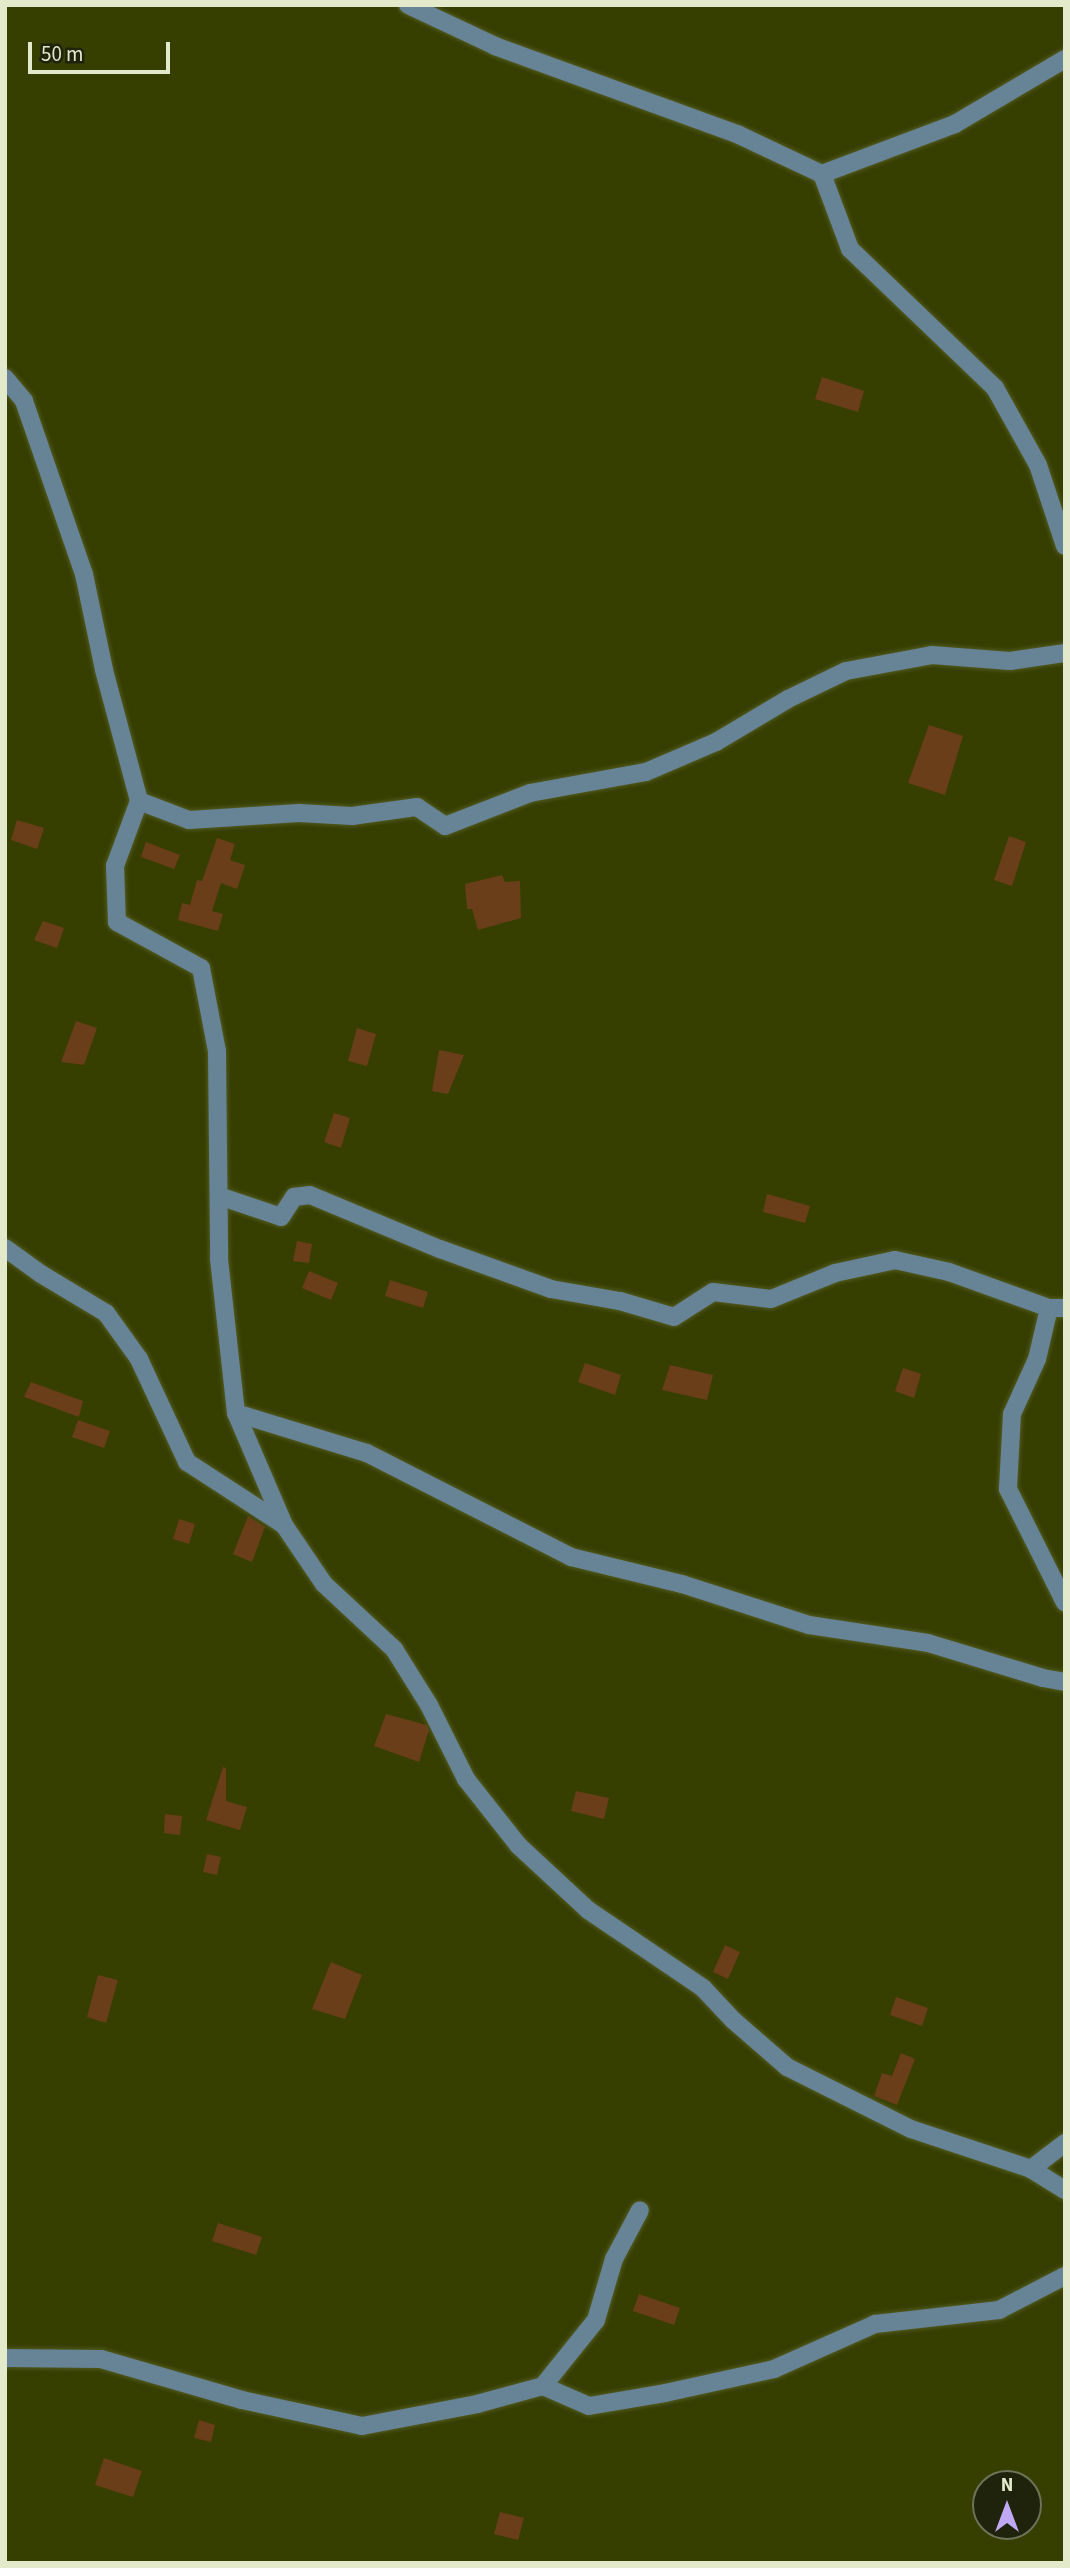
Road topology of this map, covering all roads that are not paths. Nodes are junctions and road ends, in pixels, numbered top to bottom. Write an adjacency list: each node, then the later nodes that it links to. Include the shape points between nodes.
1 (408, 5): 3 (street, via 495,46 737,134)
2 (1065, 59): 3 (street, via 955,124)
3 (822, 174): 5 (street, via 849,249 995,388 1038,465)
4 (5, 378): 7 (street, via 24,401 84,573)
5 (1065, 546)
6 (1065, 653): 7 (street, via 1010,661 932,655 846,671 716,742 646,772 530,793 445,826 417,807 352,816 299,813 189,820)
7 (139, 801): 8 (street, via 115,866 117,922 201,968 217,1051)
8 (219, 1196): 10 (street, via 281,1217 294,1197 310,1195 551,1289 620,1301 674,1317 713,1292 771,1298 835,1273 895,1260 949,1272); 11 (street, via 219,1259)
9 (5, 1248): 12 (street, via 106,1313 139,1359 187,1462)
10 (1057, 1308): 13 (street, via 1012,1414 1007,1489)
11 (236, 1413): 12 (street); 14 (street, via 367,1453 571,1557 682,1584 809,1625 928,1643)
12 (284, 1525): 16 (street, via 324,1584 394,1649 466,1779 511,1837 588,1910 703,1988 787,2067 911,2129)
13 (1065, 1603)
14 (1065, 1682)
15 (1065, 2143): 16 (street)
16 (1031, 2169): 17 (street)
17 (1065, 2190)
18 (640, 2210): 21 (street, via 614,2259 596,2320)
19 (1065, 2276): 21 (street, via 999,2310 875,2324 774,2369 665,2393 589,2406)
20 (5, 2358): 21 (street, via 101,2359 242,2400 362,2426)
21 (543, 2386)

